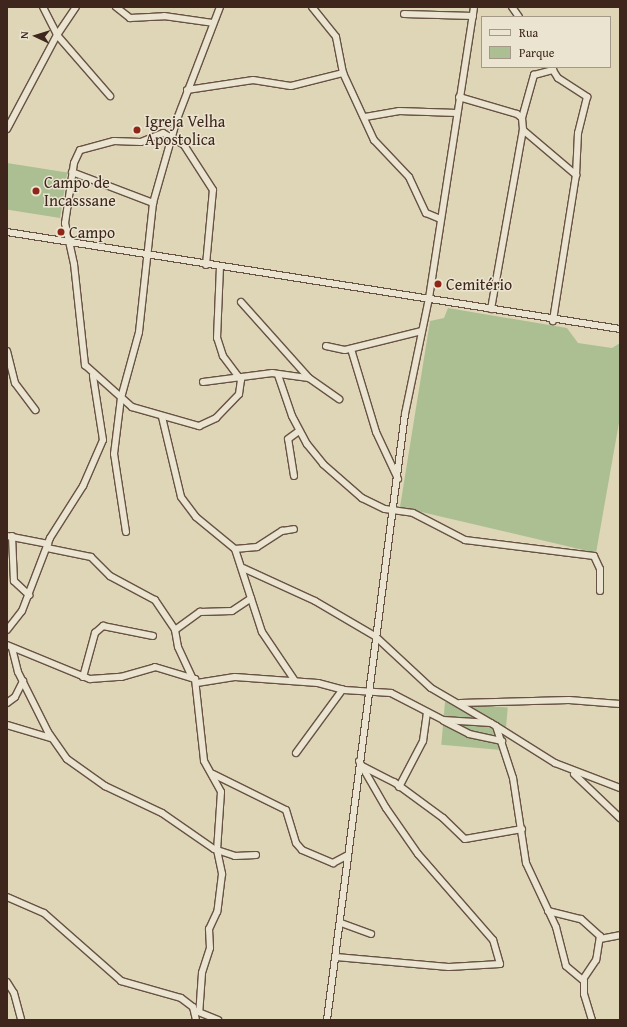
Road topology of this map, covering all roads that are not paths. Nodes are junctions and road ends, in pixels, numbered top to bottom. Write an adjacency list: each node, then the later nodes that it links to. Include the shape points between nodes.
1 (43, 7): 12 (street)
2 (76, 7): 12 (street)
3 (116, 7): 11 (street, via 130,18 164,16)
4 (220, 7): 11 (street)
5 (312, 7): 14 (street, via 336,37)
6 (474, 7): 9 (street)
7 (512, 7): 10 (street)
8 (404, 14): 9 (street)
9 (473, 16): 17 (street)
10 (518, 16)
11 (213, 23): 15 (street)
12 (56, 36): 16 (street); 21 (street)
13 (552, 69): 20 (street, via 534,75); 25 (street, via 563,82 587,98 578,133)
14 (343, 73): 15 (street, via 291,86 253,80); 19 (street)
15 (187, 90): 23 (street)
16 (110, 96)
17 (459, 97): 18 (street); 20 (street, via 502,108)
18 (457, 113): 19 (street, via 399,111); 27 (street)
19 (365, 117): 27 (street, via 379,147 409,177 426,213)
20 (522, 118): 22 (street)
21 (7, 129)
22 (523, 130): 25 (street); 35 (street)
23 (171, 136): 24 (street, via 161,133 141,142 114,141 88,147 77,154); 26 (street); 31 (street, via 184,145 213,190)
24 (72, 172): 26 (street); 29 (street, via 65,216)
25 (576, 175): 36 (street)
26 (152, 203): 30 (street)
27 (440, 219): 33 (street)
28 (7, 232): 29 (street)
29 (70, 241): 30 (street); 43 (street, via 85,365)
30 (145, 254): 31 (street); 47 (street, via 139,332)
31 (206, 265): 32 (street)
32 (220, 266): 33 (street); 45 (street, via 217,338 223,356)
33 (429, 298): 35 (street); 38 (street)
34 (241, 302): 44 (street)
35 (491, 309): 36 (street)
36 (553, 321): 37 (street)
37 (620, 329)
38 (422, 331): 40 (street); 53 (street, via 405,414)
39 (326, 346): 40 (street)
40 (351, 349): 53 (street, via 376,432)
41 (7, 351): 49 (street, via 15,383)
42 (278, 375): 44 (street); 45 (street, via 272,373); 51 (street)
43 (94, 376): 47 (street); 58 (street, via 97,423 103,440 83,486)
44 (309, 378): 48 (street)
45 (242, 380): 46 (street); 50 (street, via 235,400 208,423 194,427)
46 (203, 382)
47 (121, 398): 50 (street, via 132,407); 56 (street, via 114,470)
48 (339, 399)
49 (35, 410)
50 (162, 418): 59 (street, via 182,497 196,517)
51 (299, 431): 52 (street, via 288,439); 54 (street, via 314,454 347,486 362,498)
52 (294, 476)
53 (398, 479): 54 (street)
54 (392, 511): 61 (street, via 413,513 465,540 594,556 600,569); 67 (street)
55 (294, 529): 59 (street, via 282,530 262,546)
56 (126, 532)
57 (10, 536): 58 (street); 62 (street, via 14,581)
58 (47, 546): 62 (street); 65 (street, via 91,557 110,576 155,600)
59 (235, 549): 60 (street)
60 (243, 568): 63 (street); 67 (street, via 315,601)
61 (600, 591)
62 (29, 595): 64 (street, via 18,618)
63 (251, 598): 65 (street, via 232,611 200,612); 72 (street, via 262,632)
64 (7, 630)
65 (175, 630): 70 (street, via 178,647)
66 (153, 636): 69 (street, via 103,626 96,633)
67 (375, 636): 75 (street); 77 (street, via 415,675)
68 (9, 647): 69 (street); 71 (street)
69 (84, 677): 70 (street, via 110,678 155,667)
70 (192, 677): 73 (street)
71 (23, 681): 76 (street, via 15,697); 83 (street)
72 (295, 681): 73 (street, via 235,678); 74 (street)
73 (197, 684): 88 (street, via 200,741 204,761)
74 (343, 689): 75 (street); 85 (street)
75 (369, 691): 79 (street, via 391,693); 86 (street)
76 (7, 703)
77 (456, 703): 78 (street, via 569,700); 81 (street)
78 (620, 704)
79 (427, 712): 80 (street); 89 (street, via 420,747)
80 (442, 720): 81 (street); 84 (street, via 469,734)
81 (493, 724): 84 (street); 87 (street)
82 (7, 725): 83 (street)
83 (51, 738): 93 (street, via 61,754 91,778 156,809)
84 (502, 741): 92 (street)
85 (296, 753)
86 (361, 763): 89 (street); 95 (street, via 348,855); 102 (street, via 386,808 418,854 493,940 500,964 441,967)
87 (570, 770): 90 (street); 91 (street)
88 (212, 774): 93 (street, via 221,792); 95 (street, via 286,810 296,843 302,850 332,863)
89 (400, 787): 92 (street, via 443,818 465,839)
90 (620, 788)
91 (620, 818)
92 (522, 829): 97 (street, via 526,863)
93 (217, 850): 94 (street, via 235,856); 105 (street, via 222,880 217,912 209,929 210,948 202,973)
94 (256, 855)
95 (344, 862): 98 (street)
96 (7, 898): 105 (street, via 44,913 121,981 181,998)
97 (548, 911): 101 (street, via 581,919); 103 (street, via 566,966)
98 (341, 923): 99 (street); 102 (street)
99 (371, 934)
100 (620, 935): 101 (street)
101 (600, 939): 103 (street, via 596,960)
102 (336, 957): 109 (street)
103 (583, 979): 110 (street)
104 (7, 982): 106 (street, via 14,993)
105 (197, 1012): 107 (street); 108 (street)
106 (21, 1020)
107 (196, 1020)
108 (218, 1020)
109 (327, 1020)
110 (592, 1020)

